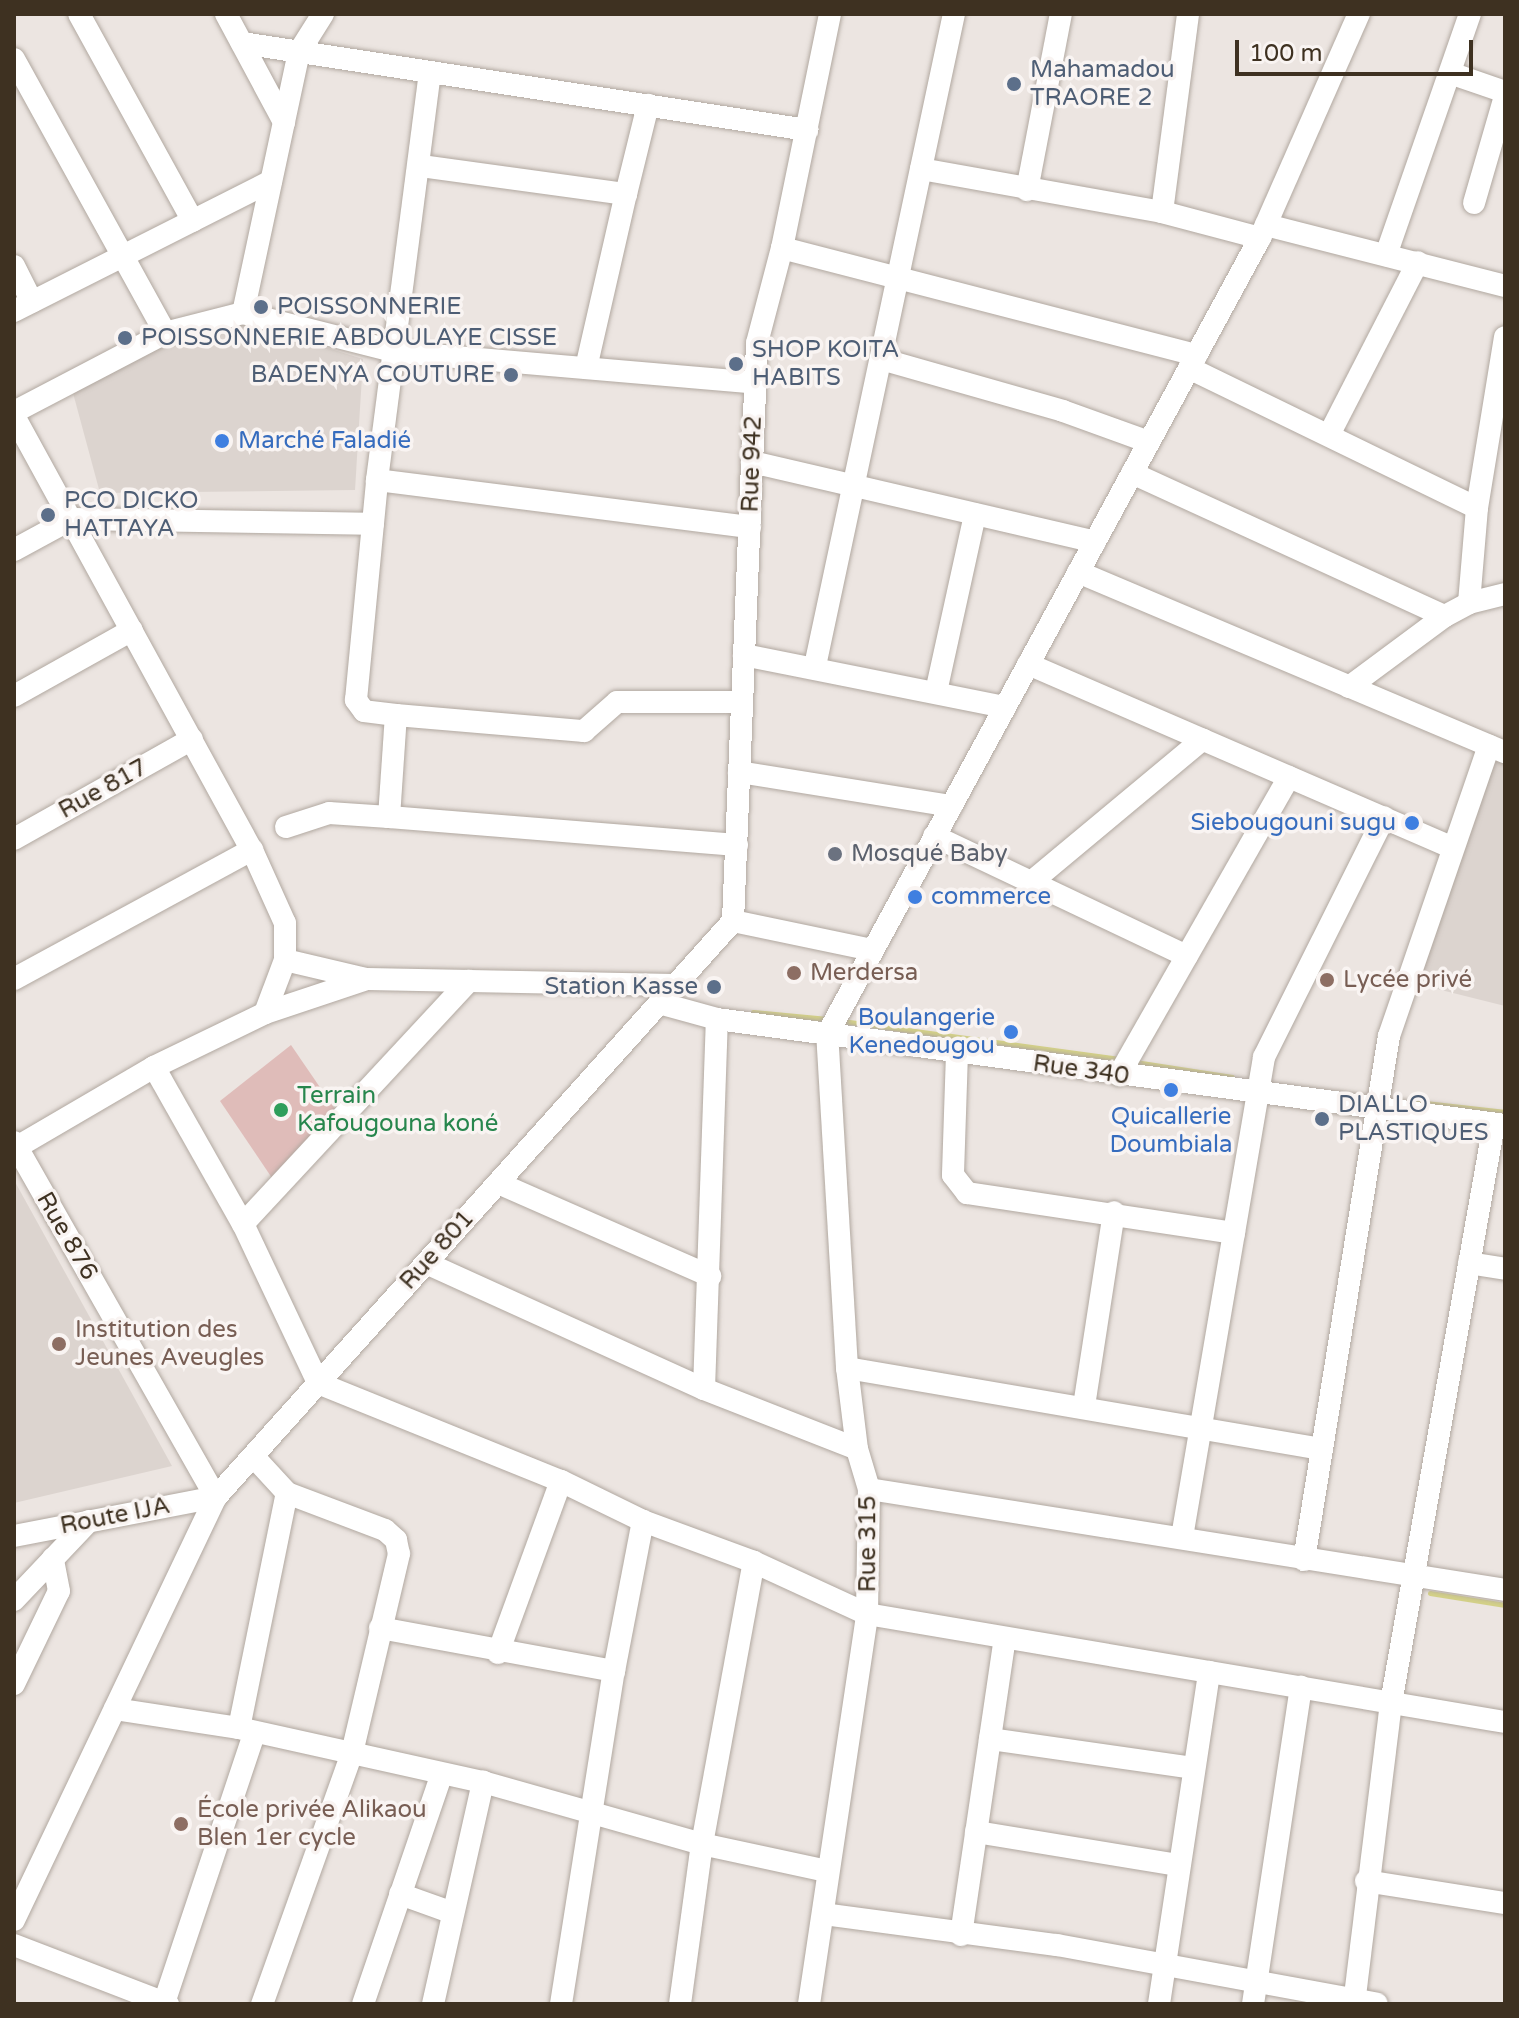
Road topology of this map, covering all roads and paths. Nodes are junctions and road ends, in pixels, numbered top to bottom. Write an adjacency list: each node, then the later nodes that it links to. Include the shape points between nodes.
1 (79, 14): 26 (street)
2 (226, 14): 10 (street)
3 (323, 14): 11 (street)
4 (830, 14): 18 (street, Rue 942)
5 (954, 14): 20 (street)
6 (1061, 14): 22 (street)
7 (1188, 14): 25 (street)
8 (1359, 14): 27 (street)
9 (1464, 16): 14 (street)
10 (242, 43): 11 (street); 17 (street)
11 (299, 52): 13 (street); 17 (street)
12 (14, 59): 30 (street)
13 (430, 72): 16 (street); 19 (street)
14 (1450, 73): 15 (street); 29 (street)
15 (1505, 94): 24 (street)
16 (648, 105): 18 (street); 23 (street)
17 (284, 122): 21 (street)
18 (807, 130): 28 (street, Rue 942)
19 (421, 166): 23 (street); 39 (street)
20 (921, 169): 22 (street); 33 (street)
21 (271, 181): 26 (street); 36 (street)
22 (1027, 190): 25 (street)
23 (626, 194): 42 (street)
24 (1474, 203)
25 (1162, 212): 27 (street)
26 (193, 221): 30 (street)
27 (1263, 232): 29 (street); 41 (street)
28 (782, 248): 33 (street); 43 (street, Rue 942, via 757,343)
29 (1386, 255): 31 (street)
30 (122, 257): 35 (street); 37 (street)
31 (1418, 262): 34 (street); 45 (street)
32 (14, 266): 35 (street)
33 (899, 274): 40 (street); 41 (street)
34 (1505, 286)
35 (23, 306)
36 (243, 313): 37 (street); 39 (street)
37 (165, 333): 44 (street)
38 (1505, 337): 51 (street)
39 (397, 352): 42 (street); 49 (street)
40 (881, 359): 46 (street, via 1063,411); 50 (street)
41 (1193, 361): 45 (street); 46 (street)
42 (586, 368): 43 (street)
43 (755, 383): 47 (street, Rue 942)
44 (14, 414): 53 (street)
45 (1330, 433): 51 (street)
46 (1149, 442): 48 (street)
47 (752, 462): 50 (street); 55 (street, Rue 942)
48 (1132, 473): 56 (street); 61 (street)
49 (377, 480): 54 (street); 55 (street)
50 (854, 485): 52 (street); 65 (street)
51 (1477, 508): 60 (street)
52 (975, 514): 56 (street); 67 (street)
53 (71, 519): 54 (street); 57 (street); 62 (street)
54 (373, 524): 71 (street, via 356,704 364,711)
55 (750, 527): 63 (street, Rue 942)
56 (1095, 542): 58 (street)
57 (14, 550)
58 (1078, 572): 64 (street); 66 (street)
59 (1505, 594): 60 (street)
60 (1469, 603): 61 (street)
61 (1445, 616): 66 (street)
62 (132, 630): 68 (street); 72 (street)
63 (744, 655): 65 (street); 69 (street, Rue 942)
64 (1028, 664): 70 (street); 73 (street)
65 (815, 666): 67 (street)
66 (1349, 687): 74 (street)
67 (936, 692): 70 (street)
68 (14, 696)
69 (742, 702): 71 (street, via 617,702 584,731); 75 (street, Rue 942)
70 (1005, 707): 77 (street)
71 (396, 715): 78 (street)
72 (192, 739): 82 (street, Rue 817); 85 (street)
73 (1203, 739): 76 (street); 86 (street)
74 (1497, 749): 84 (street)
75 (739, 772): 77 (street); 83 (street, Rue 942)
76 (1289, 777): 79 (street); 89 (street)
77 (951, 806): 81 (street)
78 (389, 817): 80 (street, via 329,813); 83 (street)
79 (1384, 817): 84 (street); 102 (street, via 1264,1057)
80 (286, 827)
81 (934, 836): 86 (street); 88 (street)
82 (14, 839)
83 (737, 845): 87 (street, Rue 942)
84 (1453, 848): 103 (street, via 1389,1036)
85 (252, 850): 90 (street, via 285,923); 91 (street)
86 (1029, 884): 89 (street)
87 (733, 921): 88 (street); 94 (street, Rue 801)
88 (872, 950): 98 (street)
89 (1187, 956): 101 (street)
90 (285, 960): 92 (street); 96 (street)
91 (14, 979)
92 (366, 979): 93 (street); 96 (street)
93 (469, 981): 94 (street); 108 (street)
94 (675, 985): 95 (street, Rue 801)
95 (659, 1003): 97 (street, Rue 340); 106 (street, Rue 801)
96 (265, 1013): 100 (street)
97 (717, 1019): 98 (street, Rue 340); 113 (street)
98 (827, 1035): 99 (street, Rue 340); 114 (street, Rue 315)
99 (957, 1053): 101 (street, Rue 340); 107 (street, via 953,1175 959,1185 967,1193)
100 (154, 1067): 105 (street); 108 (street)
101 (1119, 1075): 102 (street, Rue 340)
102 (1258, 1094): 103 (street, Rue 340); 109 (street)
103 (1374, 1107): 104 (street, Rue 340); 120 (street)
104 (1500, 1124): 111 (street)
105 (15, 1144): 125 (street, Rue 876)
106 (498, 1183): 110 (street, Rue 801); 113 (street)
107 (1114, 1212): 109 (street); 117 (street)
108 (243, 1224): 115 (street)
109 (1234, 1233): 118 (street)
110 (426, 1263): 115 (street, Rue 801); 116 (street)
111 (1469, 1263): 112 (street); 133 (street)
112 (1505, 1269)
113 (710, 1276): 116 (street)
114 (847, 1368): 117 (street); 119 (street, Rue 315)
115 (318, 1383): 121 (street, Rue 801); 122 (street)
116 (704, 1389): 119 (street)
117 (1084, 1406): 118 (street)
118 (1201, 1427): 120 (street); 129 (street)
119 (857, 1449): 123 (street, Rue 315)
120 (1322, 1449): 131 (street)
121 (253, 1456): 124 (street); 125 (street, Rue 801)
122 (561, 1481): 127 (street); 139 (street)
123 (869, 1489): 129 (street); 136 (street, Rue 315)
124 (287, 1493): 137 (street, via 385,1530 396,1540 399,1554); 147 (street)
125 (216, 1497): 126 (street, Route IJA); 145 (street, Rue 801)
126 (89, 1521): 128 (street, Route IJA); 130 (street)
127 (643, 1521): 132 (street); 140 (street)
128 (14, 1536)
129 (1182, 1537): 131 (street)
130 (53, 1559): 135 (street); 142 (street, via 59,1591)
131 (1304, 1560): 133 (street)
132 (754, 1562): 136 (street); 155 (street)
133 (1412, 1574): 134 (street); 144 (street)
134 (1505, 1590)
135 (14, 1600)
136 (867, 1614): 138 (street); 157 (street, Rue 315)
137 (380, 1628): 139 (street); 149 (street)
138 (1005, 1638): 141 (street); 148 (street)
139 (498, 1653): 140 (street)
140 (614, 1671): 153 (street)
141 (1209, 1672): 143 (street); 150 (street)
142 (14, 1684)
143 (1301, 1687): 144 (street); 167 (street)
144 (1391, 1703): 146 (street); 158 (street)
145 (115, 1709): 147 (street); 163 (street, Rue 801)
146 (1505, 1722)
147 (246, 1731): 149 (street); 169 (street)
148 (990, 1739): 150 (street); 154 (street)
149 (352, 1753): 151 (street); 170 (street)
150 (1194, 1768): 156 (street)
151 (441, 1776): 152 (street); 159 (street)
152 (483, 1782): 153 (street); 161 (street)
153 (590, 1813): 155 (street); 173 (street)
154 (976, 1832): 156 (street); 164 (street)
155 (702, 1844): 157 (street); 174 (street)
156 (1178, 1865): 166 (street)
157 (827, 1871): 162 (street, Rue 315)
158 (1366, 1881): 160 (street); 168 (street)
159 (400, 1894): 161 (street); 171 (street)
160 (1505, 1903)
161 (453, 1913): 172 (street)
162 (824, 1914): 164 (street); 175 (street, Rue 315)
163 (14, 1920)
164 (961, 1935): 166 (street, via 1057,1945)
165 (14, 1945): 169 (street)
166 (1161, 1967): 167 (street); 176 (street)
167 (1254, 1978): 168 (street); 177 (street)
168 (1354, 2002): 178 (street)
169 (166, 2003)
170 (262, 2004)
171 (363, 2004)
172 (433, 2004)
173 (561, 2004)
174 (680, 2004)
175 (809, 2004)
176 (1159, 2004)
177 (1253, 2004)
178 (1377, 2004)

